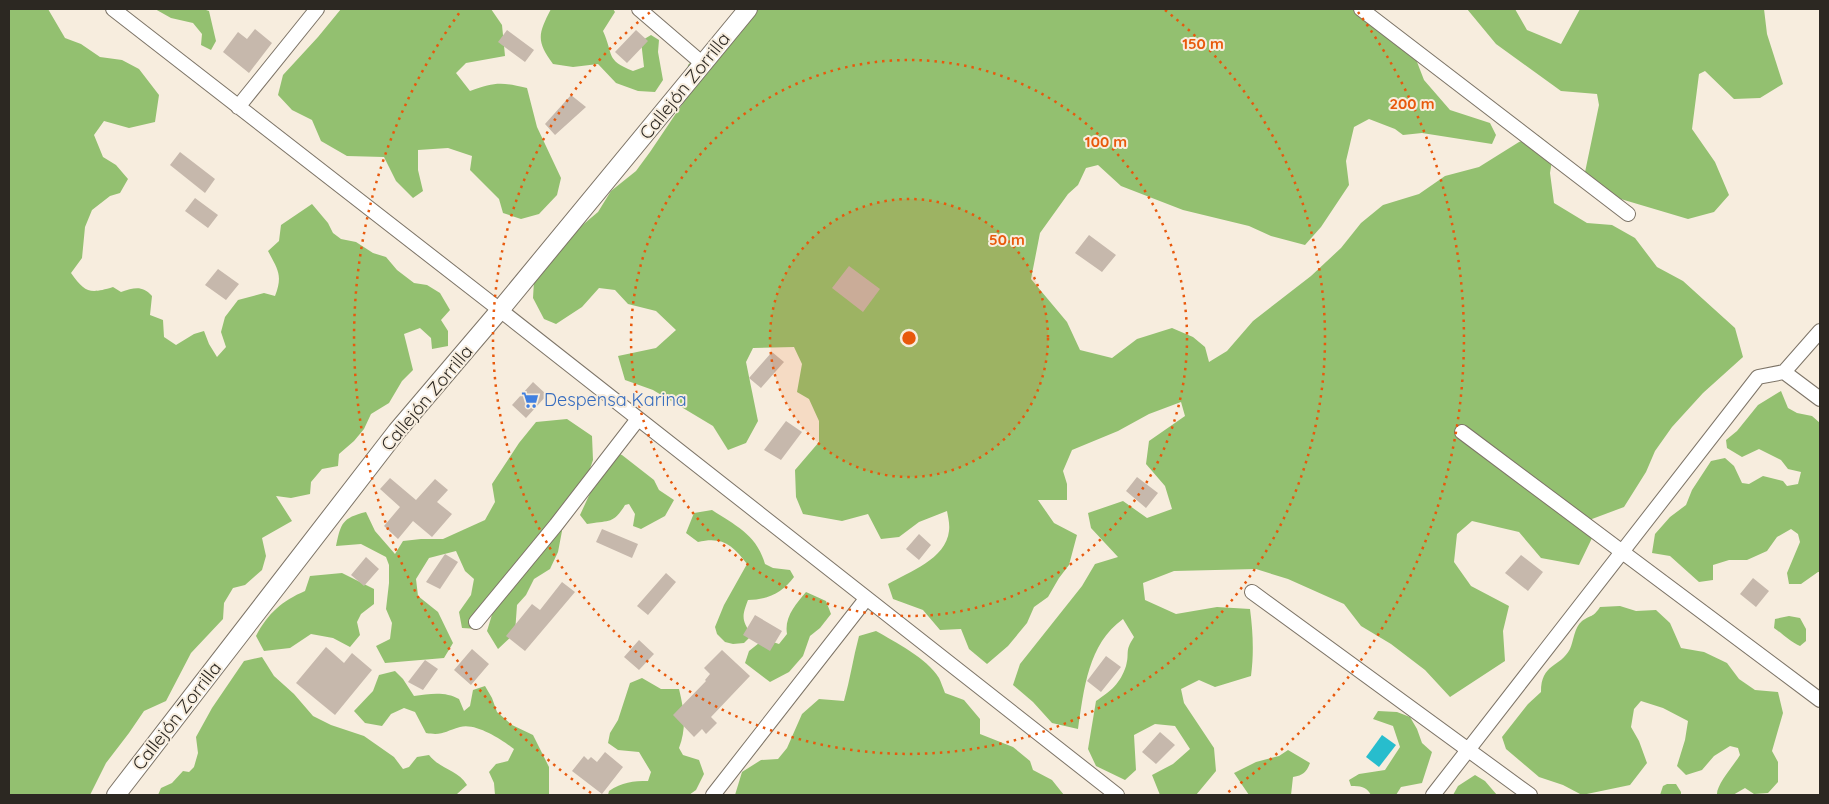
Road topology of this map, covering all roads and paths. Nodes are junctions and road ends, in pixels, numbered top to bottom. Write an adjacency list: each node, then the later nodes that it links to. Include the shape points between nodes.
1 (113, 9): 7 (street)
2 (317, 9): 7 (street)
3 (639, 9): 6 (street)
4 (748, 9): 6 (street, Callejón Zorrilla)
5 (1361, 9): 8 (street)
6 (703, 64): 9 (street, Callejón Zorrilla)
7 (238, 107): 9 (street)
8 (1628, 214)
9 (500, 310): 13 (street); 21 (street, Callejón Zorrilla, via 397,432)
10 (1820, 331): 11 (street)
11 (1784, 372): 12 (street); 15 (street, via 1758,377)
12 (1820, 398)
13 (638, 418): 17 (street); 18 (street)
14 (1462, 432): 15 (street)
15 (1622, 553): 19 (street); 20 (street)
16 (1252, 592): 20 (street)
17 (866, 599): 22 (street); 23 (street)
18 (476, 622)
19 (1820, 700)
20 (1468, 750): 24 (street); 25 (street)
21 (116, 795)
22 (713, 795)
23 (1116, 795)
24 (1433, 795)
25 (1530, 795)

